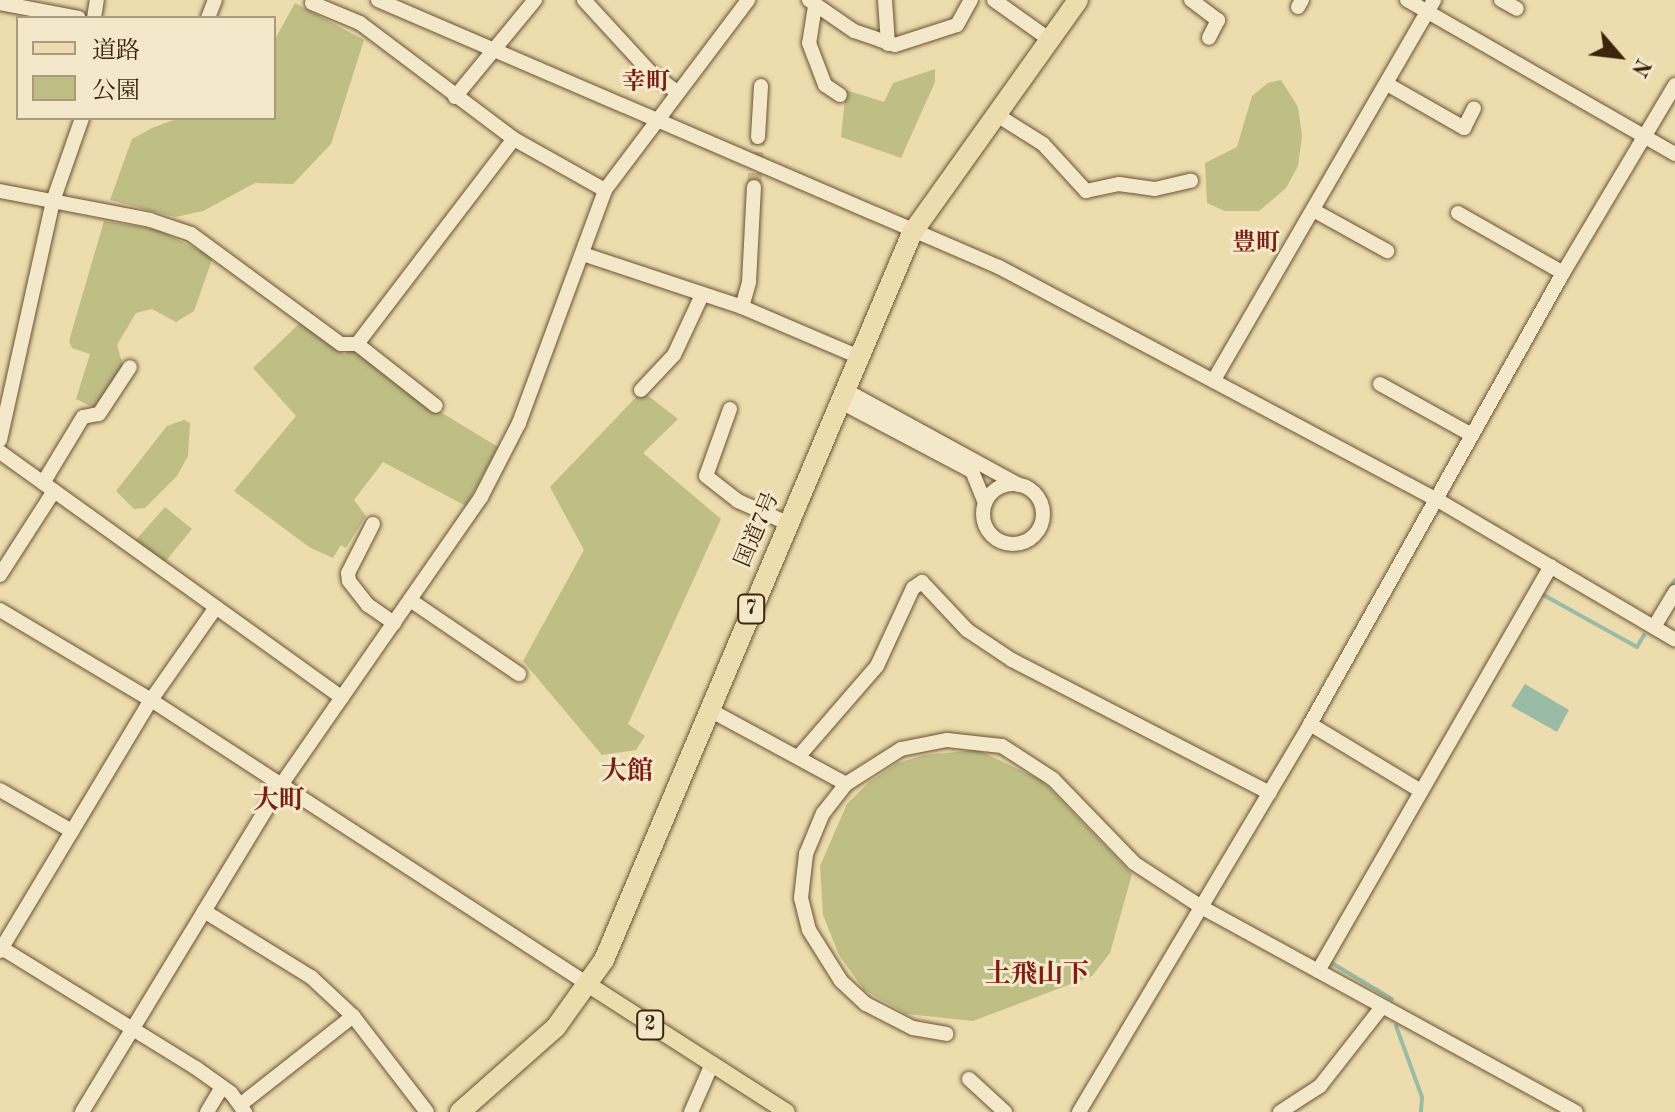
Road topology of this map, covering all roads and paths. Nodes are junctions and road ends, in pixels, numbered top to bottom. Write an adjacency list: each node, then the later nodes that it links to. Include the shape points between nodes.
1 (378, 0): 22 (street)
2 (535, 0): 22 (street)
3 (584, 0): 26 (street, via 649,71)
4 (748, 0): 26 (street)
5 (885, 0): 21 (street)
6 (971, 0): 21 (street, via 957,25)
7 (994, 0): 20 (street)
8 (1078, 0): 20 (highway, 国道7号 / 7)
9 (1191, 0): 19 (street, via 1218,20)
10 (1407, 0): 16 (street)
11 (1501, 0): 17 (street)
12 (0, 3): 15 (street)
13 (312, 3): 28 (street, via 360,23)
14 (812, 3): 21 (street, via 854,31); 27 (street, via 809,43 825,85)
15 (40, 5): 18 (street)
16 (1431, 6): 23 (street); 34 (street)
17 (1517, 9)
18 (73, 16)
19 (1209, 38)
20 (1050, 40): 30 (highway, 国道7号 / 7)
21 (888, 44)
22 (495, 51): 28 (street); 31 (street)
23 (1387, 84): 29 (street, via 1464,128); 42 (street)
24 (1675, 85): 34 (street)
25 (761, 86): 33 (street)
26 (677, 92): 31 (street)
27 (840, 95)
28 (455, 97): 35 (street)
29 (1474, 108)
30 (997, 115): 37 (street, via 1043,144 1086,191 1119,184 1155,189); 44 (highway, 国道7号 / 7)
31 (657, 119): 39 (street); 44 (street)
32 (81, 120): 41 (street)
33 (758, 137)
34 (1646, 137): 36 (street); 47 (street)
35 (514, 139): 39 (street); 50 (street)
36 (1675, 154)
37 (1191, 181)
38 (754, 187): 49 (street, via 749,282)
39 (605, 190): 46 (street)
40 (0, 191): 41 (street)
41 (53, 201): 50 (street, via 150,220 191,234 341,344); 60 (street)
42 (1313, 210): 45 (street); 53 (street)
43 (1458, 213): 47 (street)
44 (912, 233): 51 (highway, 国道7号 / 7); 53 (street, via 999,267)
45 (1387, 251)
46 (583, 254): 48 (street); 71 (street, via 519,423 491,480)
47 (1563, 273): 59 (street)
48 (702, 295): 49 (street); 55 (street, via 674,355)
49 (742, 307): 51 (street)
50 (357, 344): 57 (street)
51 (859, 357): 56 (highway, 国道7号 / 7)
52 (130, 367): 63 (street, via 99,414 83,417)
53 (1215, 378): 64 (street)
54 (1380, 384): 59 (street)
55 (641, 390)
56 (842, 395): 62 (street); 65 (street, via 972,471); 66 (highway, 国道7号 / 7)
57 (436, 406)
58 (730, 409): 66 (street, via 706,476 738,501)
59 (1472, 435): 64 (street)
60 (0, 440)
61 (0, 452): 63 (street)
62 (1019, 485): 65 (street, via 999,488); 65 (street, via 1035,494 1043,510 1039,528 1026,541 1007,543 989,532)
63 (49, 487): 69 (street); 72 (street)
64 (1436, 499): 68 (street); 81 (street)
65 (985, 503)
66 (787, 523): 80 (highway, 国道7号 / 7)
67 (373, 524): 74 (street, via 348,573 349,581 368,605)
68 (1551, 566): 75 (street); 86 (street)
69 (0, 575)
70 (1675, 592): 75 (street)
71 (410, 600): 74 (street); 77 (street)
72 (216, 607): 78 (street); 79 (street)
73 (0, 610): 79 (street)
74 (394, 623): 78 (street)
75 (1654, 627): 76 (street)
76 (1675, 640)
77 (519, 674)
78 (342, 698): 84 (street)
79 (151, 700): 84 (street); 88 (street)
80 (708, 709): 82 (street); 93 (highway, 国道7号 / 7)
81 (1310, 724): 86 (street); 87 (street)
82 (799, 756): 83 (street); 87 (street, via 877,666 922,582 967,630 1012,660)
83 (846, 784): 89 (street, via 901,749 947,740 1002,746 1053,779 1134,863); 97 (street, via 823,813 806,854 801,898 809,930 841,981 866,1004 913,1028)
84 (281, 785): 90 (street); 93 (street)
85 (0, 790): 88 (street)
86 (1421, 791): 92 (street)
87 (1270, 793): 89 (street)
88 (72, 831): 91 (street)
89 (1203, 908): 92 (street); 109 (street)
90 (204, 911): 95 (street, via 311,977); 96 (street)
91 (1, 949): 96 (street)
92 (1318, 971): 94 (street)
93 (589, 985): 98 (main road, 2); 105 (highway, 国道7号 / 7, via 556,1027)
94 (1382, 1007): 110 (street, via 1320,1086); 111 (street)
95 (353, 1016): 101 (street); 104 (street)
96 (133, 1029): 100 (street); 102 (street)
97 (946, 1034)
98 (712, 1064): 106 (street); 107 (main road, 2)
99 (969, 1079): 108 (street)
100 (222, 1087): 101 (street); 103 (street)
101 (242, 1108)
102 (82, 1112)
103 (207, 1112)
104 (427, 1112)
105 (460, 1112)
106 (691, 1112)
107 (787, 1112)
108 (1005, 1112)
109 (1079, 1112)
110 (1280, 1112)
111 (1576, 1112)

